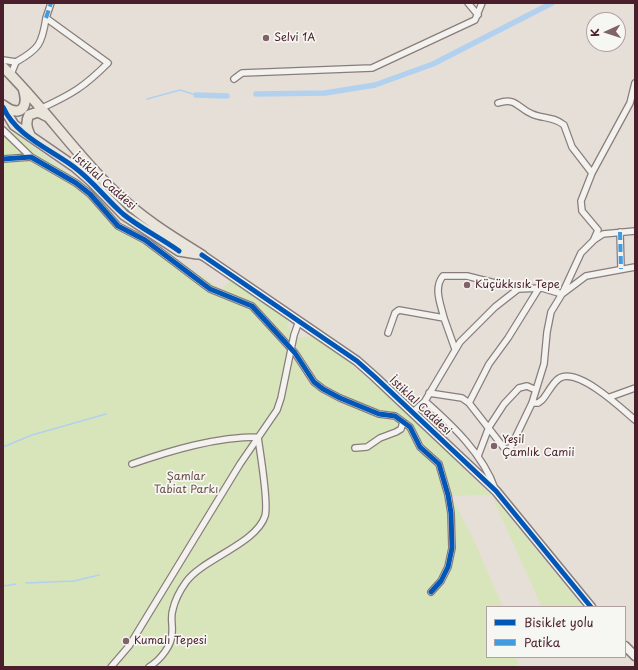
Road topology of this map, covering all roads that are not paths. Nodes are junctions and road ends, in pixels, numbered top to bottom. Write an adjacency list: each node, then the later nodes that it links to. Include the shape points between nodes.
1 (51, 3): 5 (street)
2 (468, 3): 4 (street)
3 (482, 3): 4 (street)
4 (478, 15): 10 (street, via 476,20 372,68 242,73)
5 (46, 18): 7 (street, via 41,41 29,54); 15 (street, via 108,63 72,94)
6 (3, 60): 7 (street)
7 (16, 62): 9 (street)
8 (3, 67): 9 (main road, İstiklal Caddesi)
9 (11, 74): 12 (main road, İstiklal Caddesi)
10 (234, 79)
11 (635, 83): 21 (street, via 630,103)
12 (22, 86): 14 (main road, via 26,103 24,108 19,111); 15 (main road, İstiklal Caddesi)
13 (498, 103): 21 (street, via 507,100 532,114 564,124 572,147)
14 (3, 106): 18 (main road, İstiklal Caddesi, via 14,125)
15 (42, 108): 16 (main road, İstiklal Caddesi)
16 (51, 119): 18 (main road, via 38,112 29,115 26,121); 25 (main road, İstiklal Caddesi, via 113,191 161,229)
17 (3, 130): 19 (street)
18 (31, 137): 25 (main road, İstiklal Caddesi, via 91,181 124,215 179,251)
19 (31, 157): 20 (street); 34 (street, via 76,183 90,194 118,226 145,240 210,289 252,306)
20 (3, 159)
21 (592, 173): 24 (street, via 581,201 582,211 598,230)
22 (635, 231): 23 (street)
23 (620, 232): 24 (street, via 603,234); 27 (street)
24 (594, 240): 30 (street, via 582,253)
25 (202, 256): 32 (main road, İstiklal Caddesi)
26 (635, 267): 27 (street)
27 (621, 269): 30 (street, via 586,276)
28 (503, 285): 31 (street, via 467,276 443,276 439,281 438,292)
29 (539, 288): 30 (street); 35 (street, via 518,289 495,307); 41 (street, via 489,364)
30 (562, 294): 37 (street, via 551,312 546,332 544,364)
31 (444, 318): 33 (street, via 399,310 395,313); 35 (street)
32 (299, 321): 34 (street); 43 (main road, İstiklal Caddesi, via 357,361)
33 (388, 333)
34 (291, 348): 45 (street, via 314,382 323,389 360,407 395,416); 47 (street, via 282,398 277,410)
35 (455, 349): 38 (street)
36 (635, 388): 39 (street)
37 (536, 390): 42 (street); 46 (street, via 527,386 519,388)
38 (429, 393): 40 (street); 41 (street, via 462,398)
39 (610, 397): 42 (street, via 586,382 561,377 542,400); 44 (street)
40 (425, 401): 43 (street); 49 (street)
41 (469, 403): 46 (street)
42 (532, 403): 46 (street, via 508,453)
43 (412, 413): 51 (main road, İstiklal Caddesi)
44 (635, 420)
45 (403, 422): 48 (street, via 401,429 396,432 380,438 367,447); 52 (street, via 410,427 420,446 439,464 448,495 453,531 452,548 448,567 441,581)
46 (489, 426): 49 (street)
47 (258, 437): 50 (street, via 217,441); 56 (street, via 129,646); 57 (street, via 265,516 246,539 199,570 187,581 172,609 171,642 164,653)
48 (355, 448)
49 (478, 456): 51 (street)
50 (132, 464)
51 (496, 491): 53 (main road, İstiklal Caddesi)
52 (431, 592)
53 (590, 606)
54 (626, 647): 55 (main road)
55 (635, 656)
56 (111, 667)
57 (149, 667)

